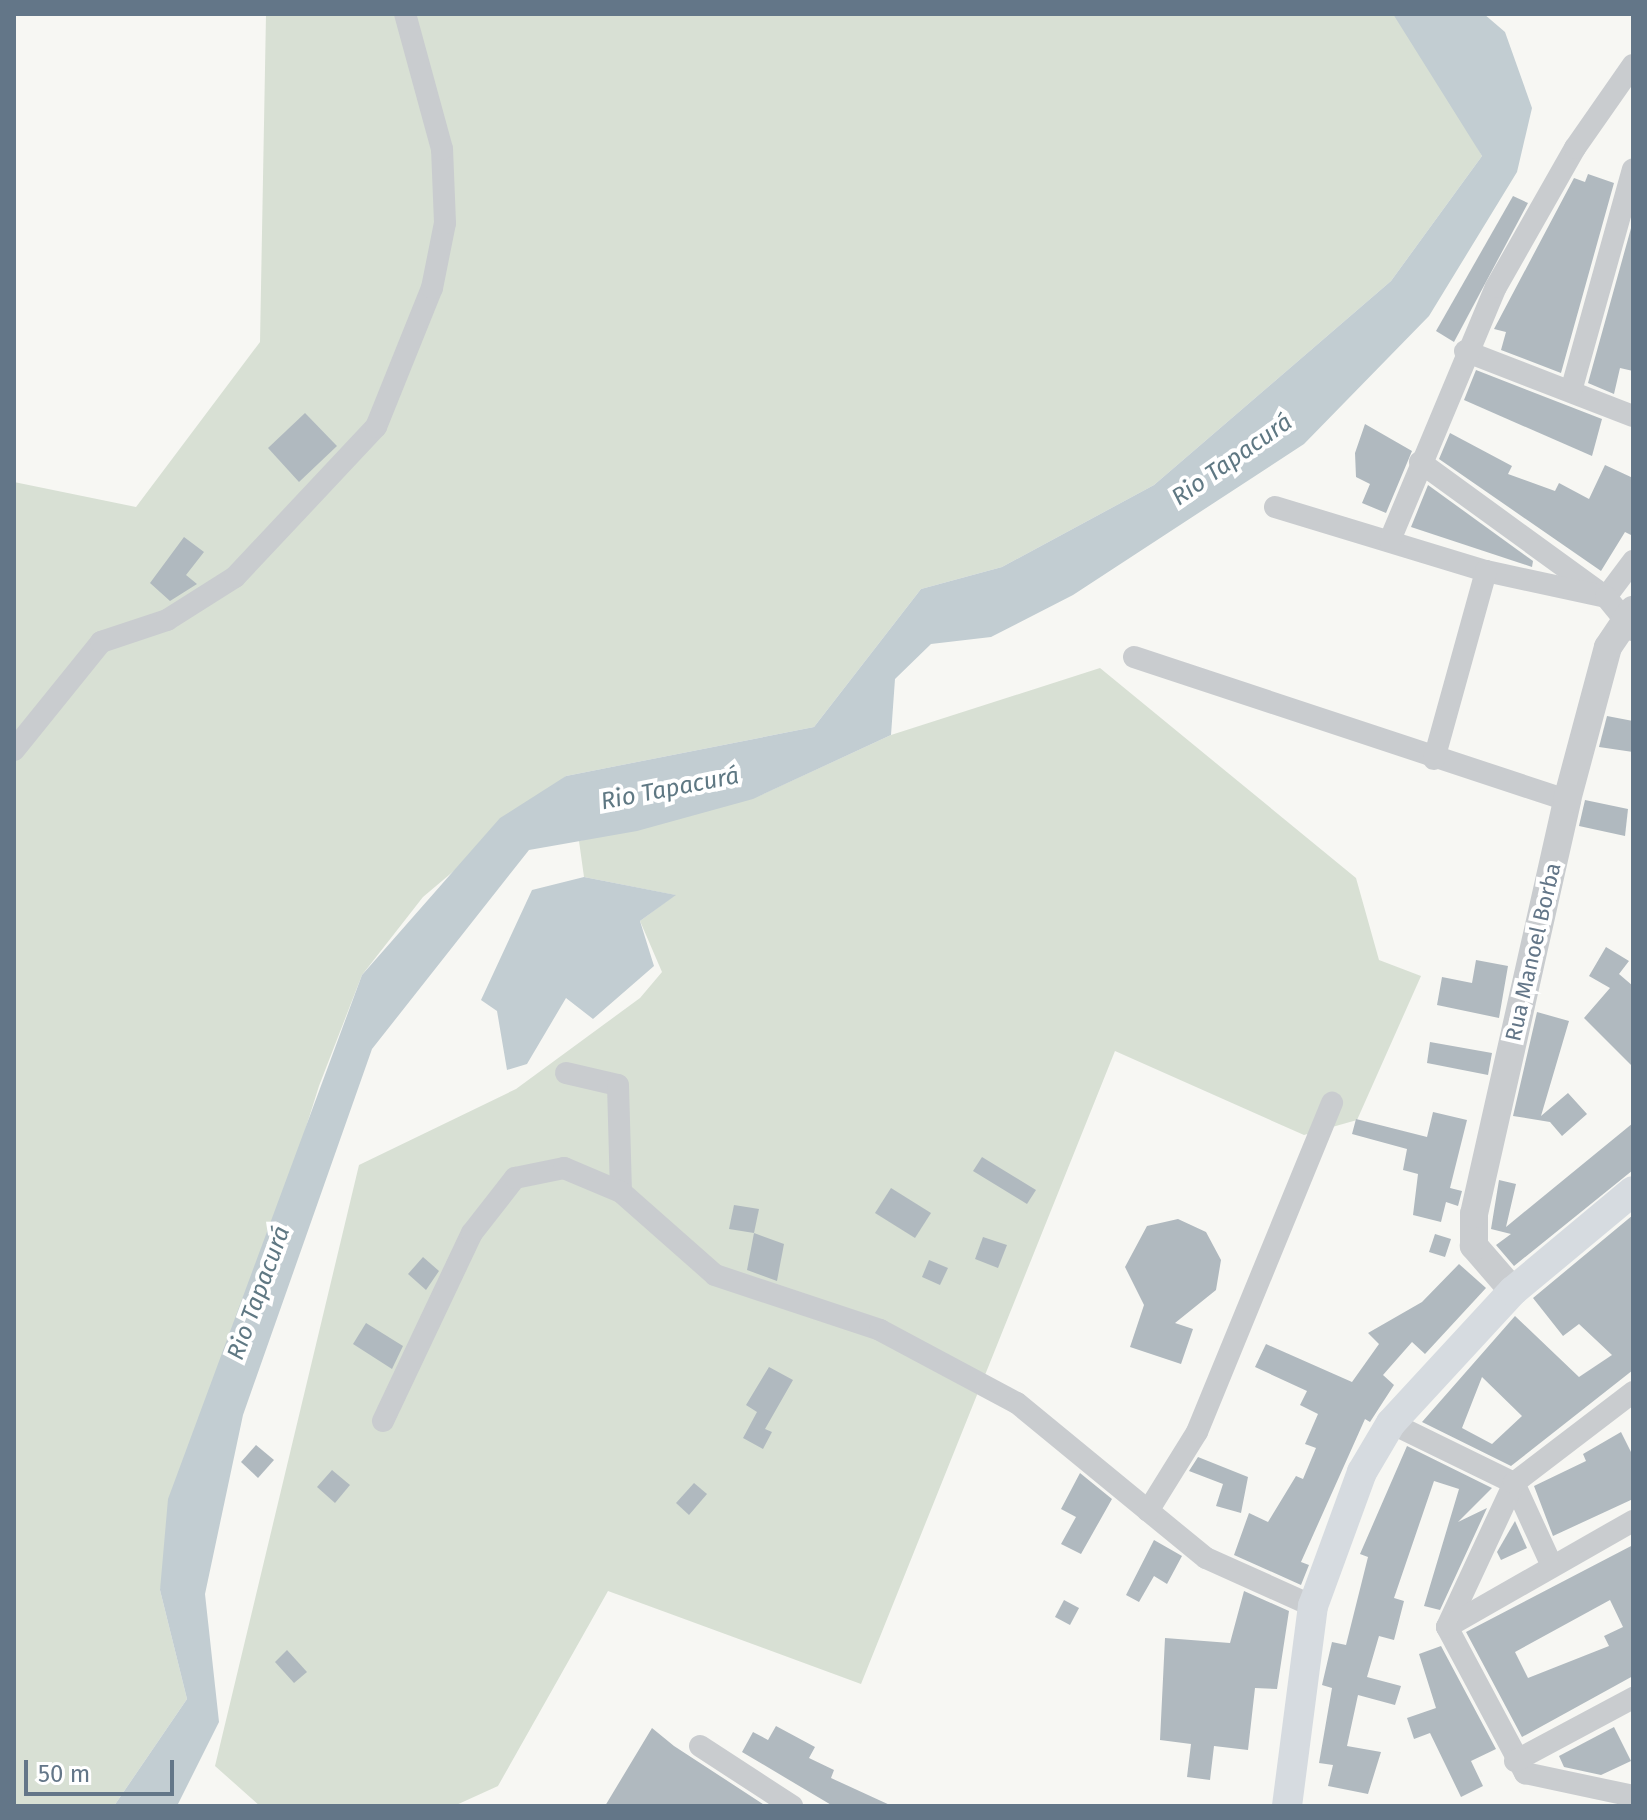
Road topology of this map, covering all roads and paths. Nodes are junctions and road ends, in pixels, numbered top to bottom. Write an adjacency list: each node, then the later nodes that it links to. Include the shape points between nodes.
1 (405, 14): 14 (street, via 442,149 445,223 432,288 376,427 235,577 167,620 101,642)
2 (1633, 65): 4 (street, via 1575,148)
3 (1633, 169): 5 (street)
4 (1465, 351): 5 (street); 7 (street)
5 (1571, 391): 6 (street)
6 (1633, 416)
7 (1420, 462): 9 (street); 12 (street)
8 (1275, 507): 9 (street)
9 (1390, 540): 11 (street)
10 (1633, 561): 12 (street)
11 (1486, 571): 12 (street); 15 (street)
12 (1624, 614): 16 (street, Rua Manoel Borba)
13 (1134, 657): 15 (street)
14 (14, 750)
15 (1434, 759): 16 (street)
16 (1567, 800): 21 (street, Rua Manoel Borba, via 1474,1214 1474,1246)
17 (566, 1073): 20 (street, via 618,1085)
18 (1332, 1103): 26 (street, via 1197,1432)
19 (1633, 1191): 21 (main road)
20 (621, 1192): 23 (street, via 564,1168 515,1178 472,1233); 26 (street, via 715,1275 880,1330 1017,1403)
21 (1513, 1291): 24 (main road)
22 (1633, 1392): 25 (street)
23 (383, 1421)
24 (1391, 1423): 25 (street); 29 (main road, via 1362,1472)
25 (1514, 1483): 28 (street); 30 (street)
26 (1148, 1511): 29 (street, via 1206,1558)
27 (1633, 1521): 28 (street)
28 (1551, 1564): 30 (street)
29 (1313, 1606): 36 (main road)
30 (1447, 1627): 33 (street)
31 (1633, 1698): 33 (street)
32 (700, 1746): 35 (street)
33 (1515, 1761): 34 (street, via 1534,1778)
34 (1633, 1796)
35 (792, 1806)
36 (1287, 1806)

